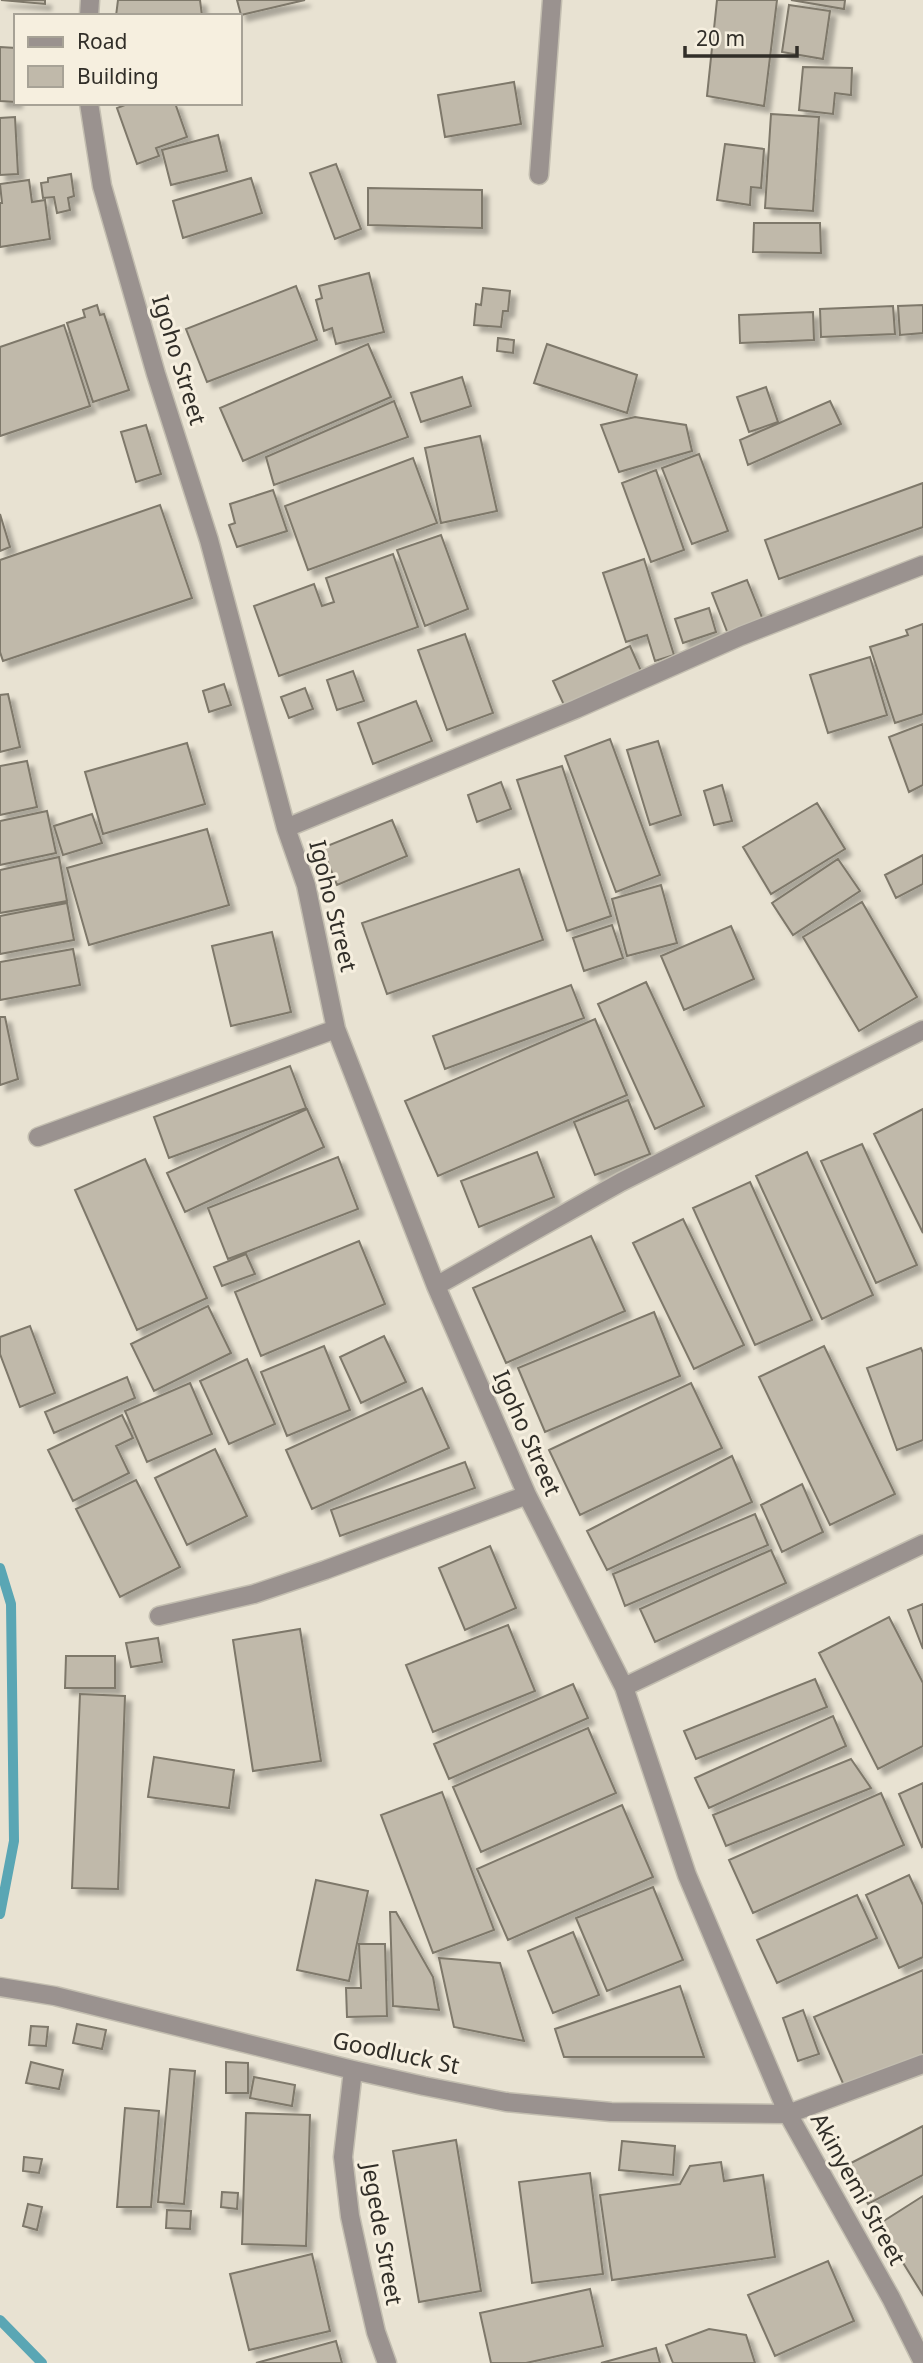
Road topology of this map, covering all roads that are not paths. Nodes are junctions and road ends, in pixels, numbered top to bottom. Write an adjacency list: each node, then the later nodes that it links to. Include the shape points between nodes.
1 (552, 0): 3 (street)
2 (89, 105): 5 (street, Igoho Street, via 102,186 209,540)
3 (539, 175)
4 (923, 565): 5 (street, via 741,636)
5 (286, 828): 6 (street, Igoho Street, via 306,885)
6 (336, 1029): 8 (street); 9 (street, Igoho Street)
7 (923, 1030): 9 (street, via 621,1182)
8 (38, 1137)
9 (436, 1286): 10 (street, Igoho Street)
10 (527, 1495): 12 (street, via 254,1594); 13 (street, Igoho Street)
11 (923, 1544): 13 (street)
12 (159, 1616)
13 (624, 1687): 17 (street, Igoho Street, via 687,1875)
14 (0, 1987): 16 (street, Goodluck St, via 55,1996)
15 (923, 2064): 17 (street)
16 (353, 2070): 17 (street, Goodluck St, via 506,2102 611,2112); 19 (street, Jegede Street, via 343,2157 350,2216)
17 (789, 2114): 18 (street, Akinyemi Street)
18 (923, 2362)
19 (387, 2363)

